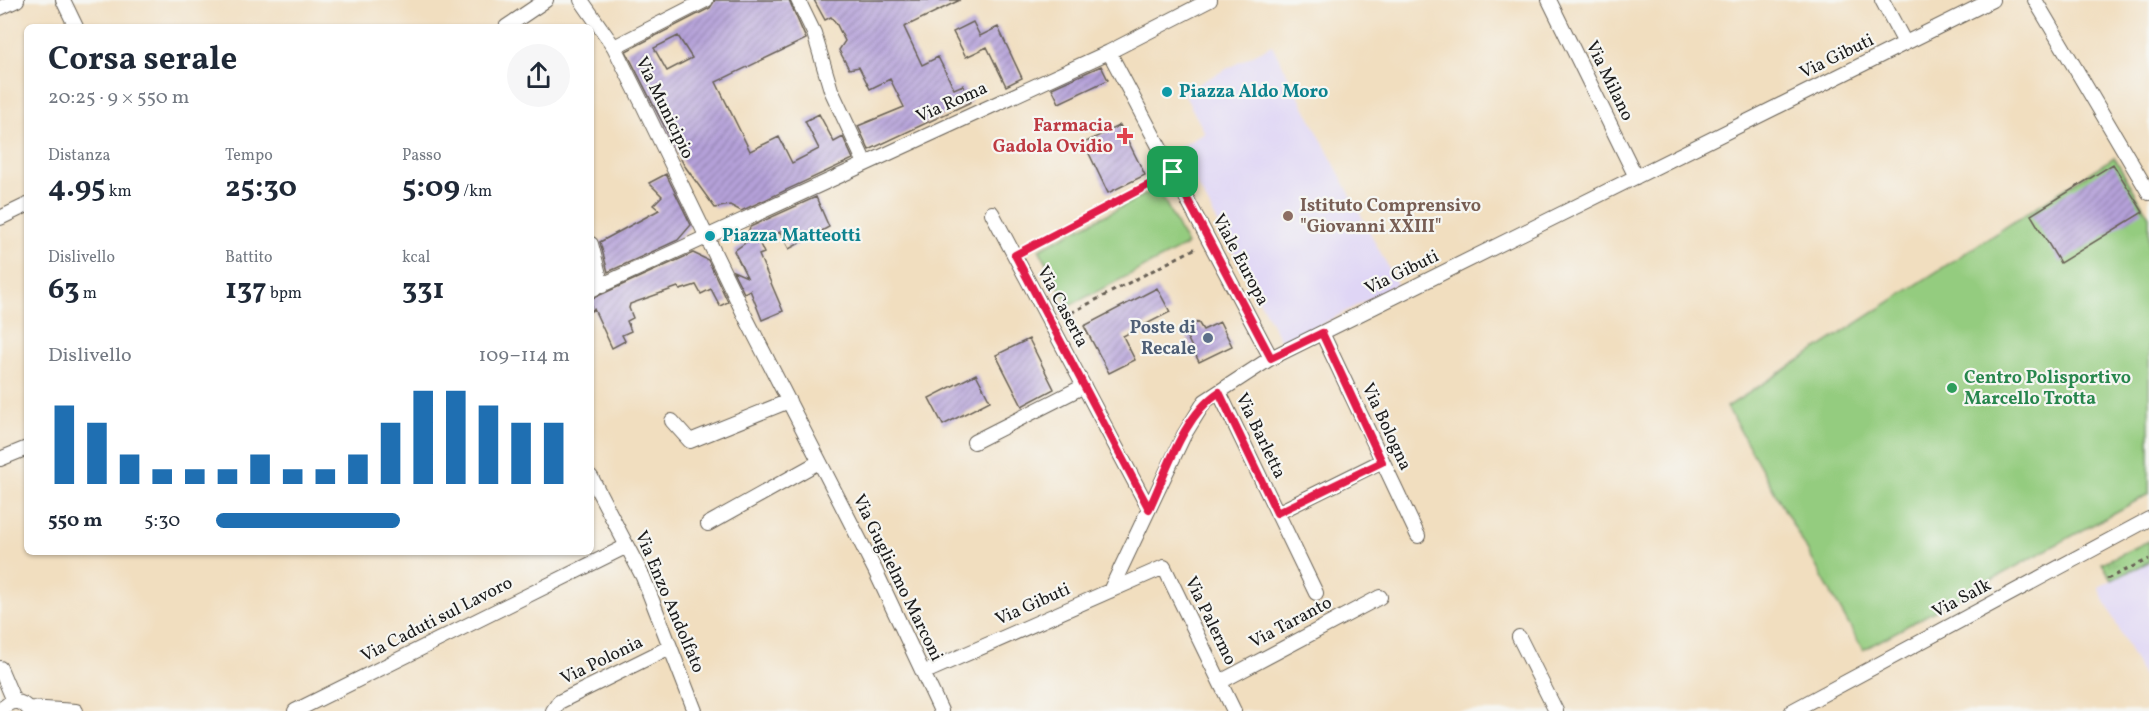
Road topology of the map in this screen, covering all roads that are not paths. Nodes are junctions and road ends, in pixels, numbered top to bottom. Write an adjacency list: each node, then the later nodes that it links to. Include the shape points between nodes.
1 (16, 0): 12 (street)
2 (63, 0): 13 (street)
3 (546, 0): 14 (street)
4 (581, 0): 16 (street, Via Municipio)
5 (706, 0): 16 (street)
6 (798, 0): 18 (street, via 814,33 831,90)
7 (1210, 0): 17 (street, Via Roma)
8 (1549, 0): 19 (street, Via Milano)
9 (1882, 0): 15 (street)
10 (1992, 0): 15 (street, Via Gibuti)
11 (2035, 0): 20 (street)
12 (0, 8)
13 (75, 24)
14 (510, 24)
15 (1905, 43): 19 (street, Via Gibuti)
16 (614, 47): 24 (street, Via Municipio)
17 (1109, 52): 18 (street, Via Roma); 28 (street, Viale Europa)
18 (865, 163): 24 (street, Via Roma)
19 (1636, 177): 27 (street, Via Gibuti)
20 (2149, 193)
21 (24, 206): 23 (street)
22 (992, 213): 29 (street, Via Caserta)
23 (0, 218)
24 (708, 237): 26 (street, Via Roma); 31 (street, Via Guglielmo Marconi)
25 (594, 270): 26 (street)
26 (596, 288)
27 (1322, 333): 28 (street, Via Gibuti); 37 (street, Via Bologna)
28 (1271, 358): 30 (street, Via Gibuti)
29 (1084, 386): 33 (street); 39 (street, Via Caserta)
30 (1219, 392): 39 (street, Via Gibuti, via 1205,401 1184,435); 40 (street, Via Barletta)
31 (789, 401): 32 (street, via 690,441); 36 (street, Via Guglielmo Marconi)
32 (672, 421)
33 (974, 442)
34 (24, 449): 35 (street)
35 (0, 459)
36 (819, 462): 42 (street); 51 (street, Via Guglielmo Marconi)
37 (1382, 462): 40 (street); 43 (street, Via Bologna)
38 (594, 483): 44 (street, Via Enzo Andolfato)
39 (1149, 509): 45 (street, Via Gibuti)
40 (1277, 513): 46 (street, Via Barletta)
41 (2149, 519): 63 (street, Via Salk)
42 (708, 524)
43 (1418, 536)
44 (627, 546): 49 (street, Via Enzo Andolfato); 57 (street, Via Caduti sul Lavoro)
45 (1110, 591): 51 (street, Via Gibuti); 52 (street, Via Palermo, via 1164,567)
46 (1316, 593)
47 (1380, 597): 52 (street, Via Taranto)
48 (1519, 637): 62 (street)
49 (670, 648): 58 (street, Via Polonia, via 559,702); 59 (street, Via Enzo Andolfato)
50 (0, 668): 53 (street)
51 (922, 673): 60 (street, Via Guglielmo Marconi)
52 (1220, 682): 61 (street, Via Palermo)
53 (14, 701): 54 (street); 55 (street)
54 (29, 709): 56 (street)
55 (1, 711)
56 (76, 711)
57 (295, 711)
58 (553, 711)
59 (695, 711)
60 (940, 711)
61 (1234, 711)
62 (1556, 711)
63 (1792, 711)

